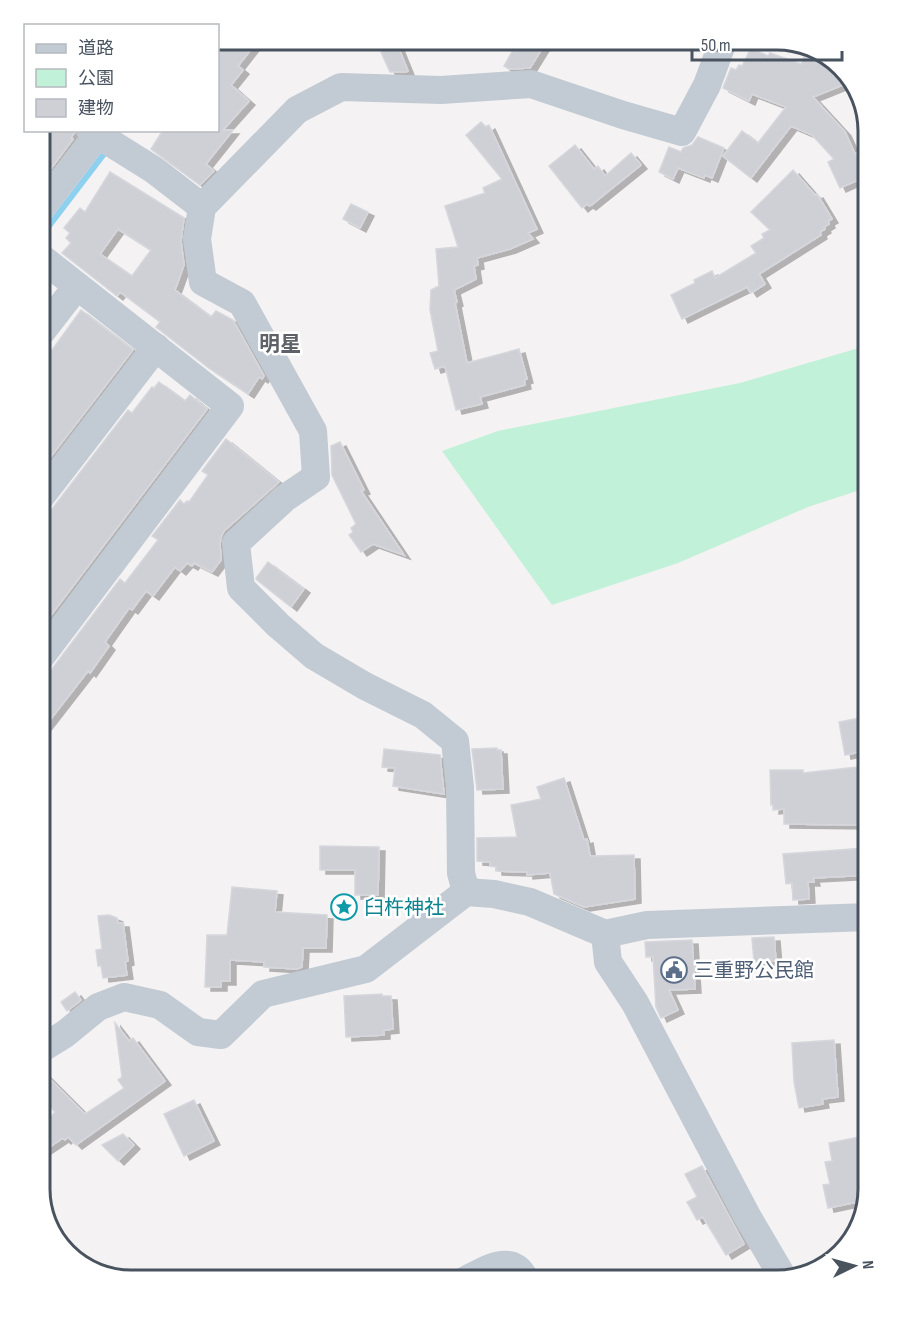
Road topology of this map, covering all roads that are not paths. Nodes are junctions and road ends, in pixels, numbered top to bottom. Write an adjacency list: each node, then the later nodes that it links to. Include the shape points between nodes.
1 (720, 50): 4 (street, via 707,86 682,132 531,84 441,90 341,87 297,110)
2 (102, 137): 3 (street); 4 (street)
3 (50, 198)
4 (202, 207): 11 (street, via 197,239 203,282 242,303 312,431 315,477 285,498 236,543 241,588 314,656 423,716 455,741 461,873)
5 (50, 265): 6 (street)
6 (77, 286): 7 (street); 8 (street)
7 (50, 321)
8 (156, 347): 9 (street); 10 (street, via 230,406)
9 (50, 485)
10 (50, 644)
11 (466, 892): 13 (street, via 530,902); 14 (street, via 366,969 263,994 221,1035 198,1032 160,1005 124,997 98,1008)
12 (859, 917): 13 (street, via 647,925)
13 (604, 934): 17 (street, via 608,962 635,1003)
14 (50, 1043)
15 (486, 1270): 16 (street, via 503,1264)
16 (519, 1270)
17 (778, 1270)

